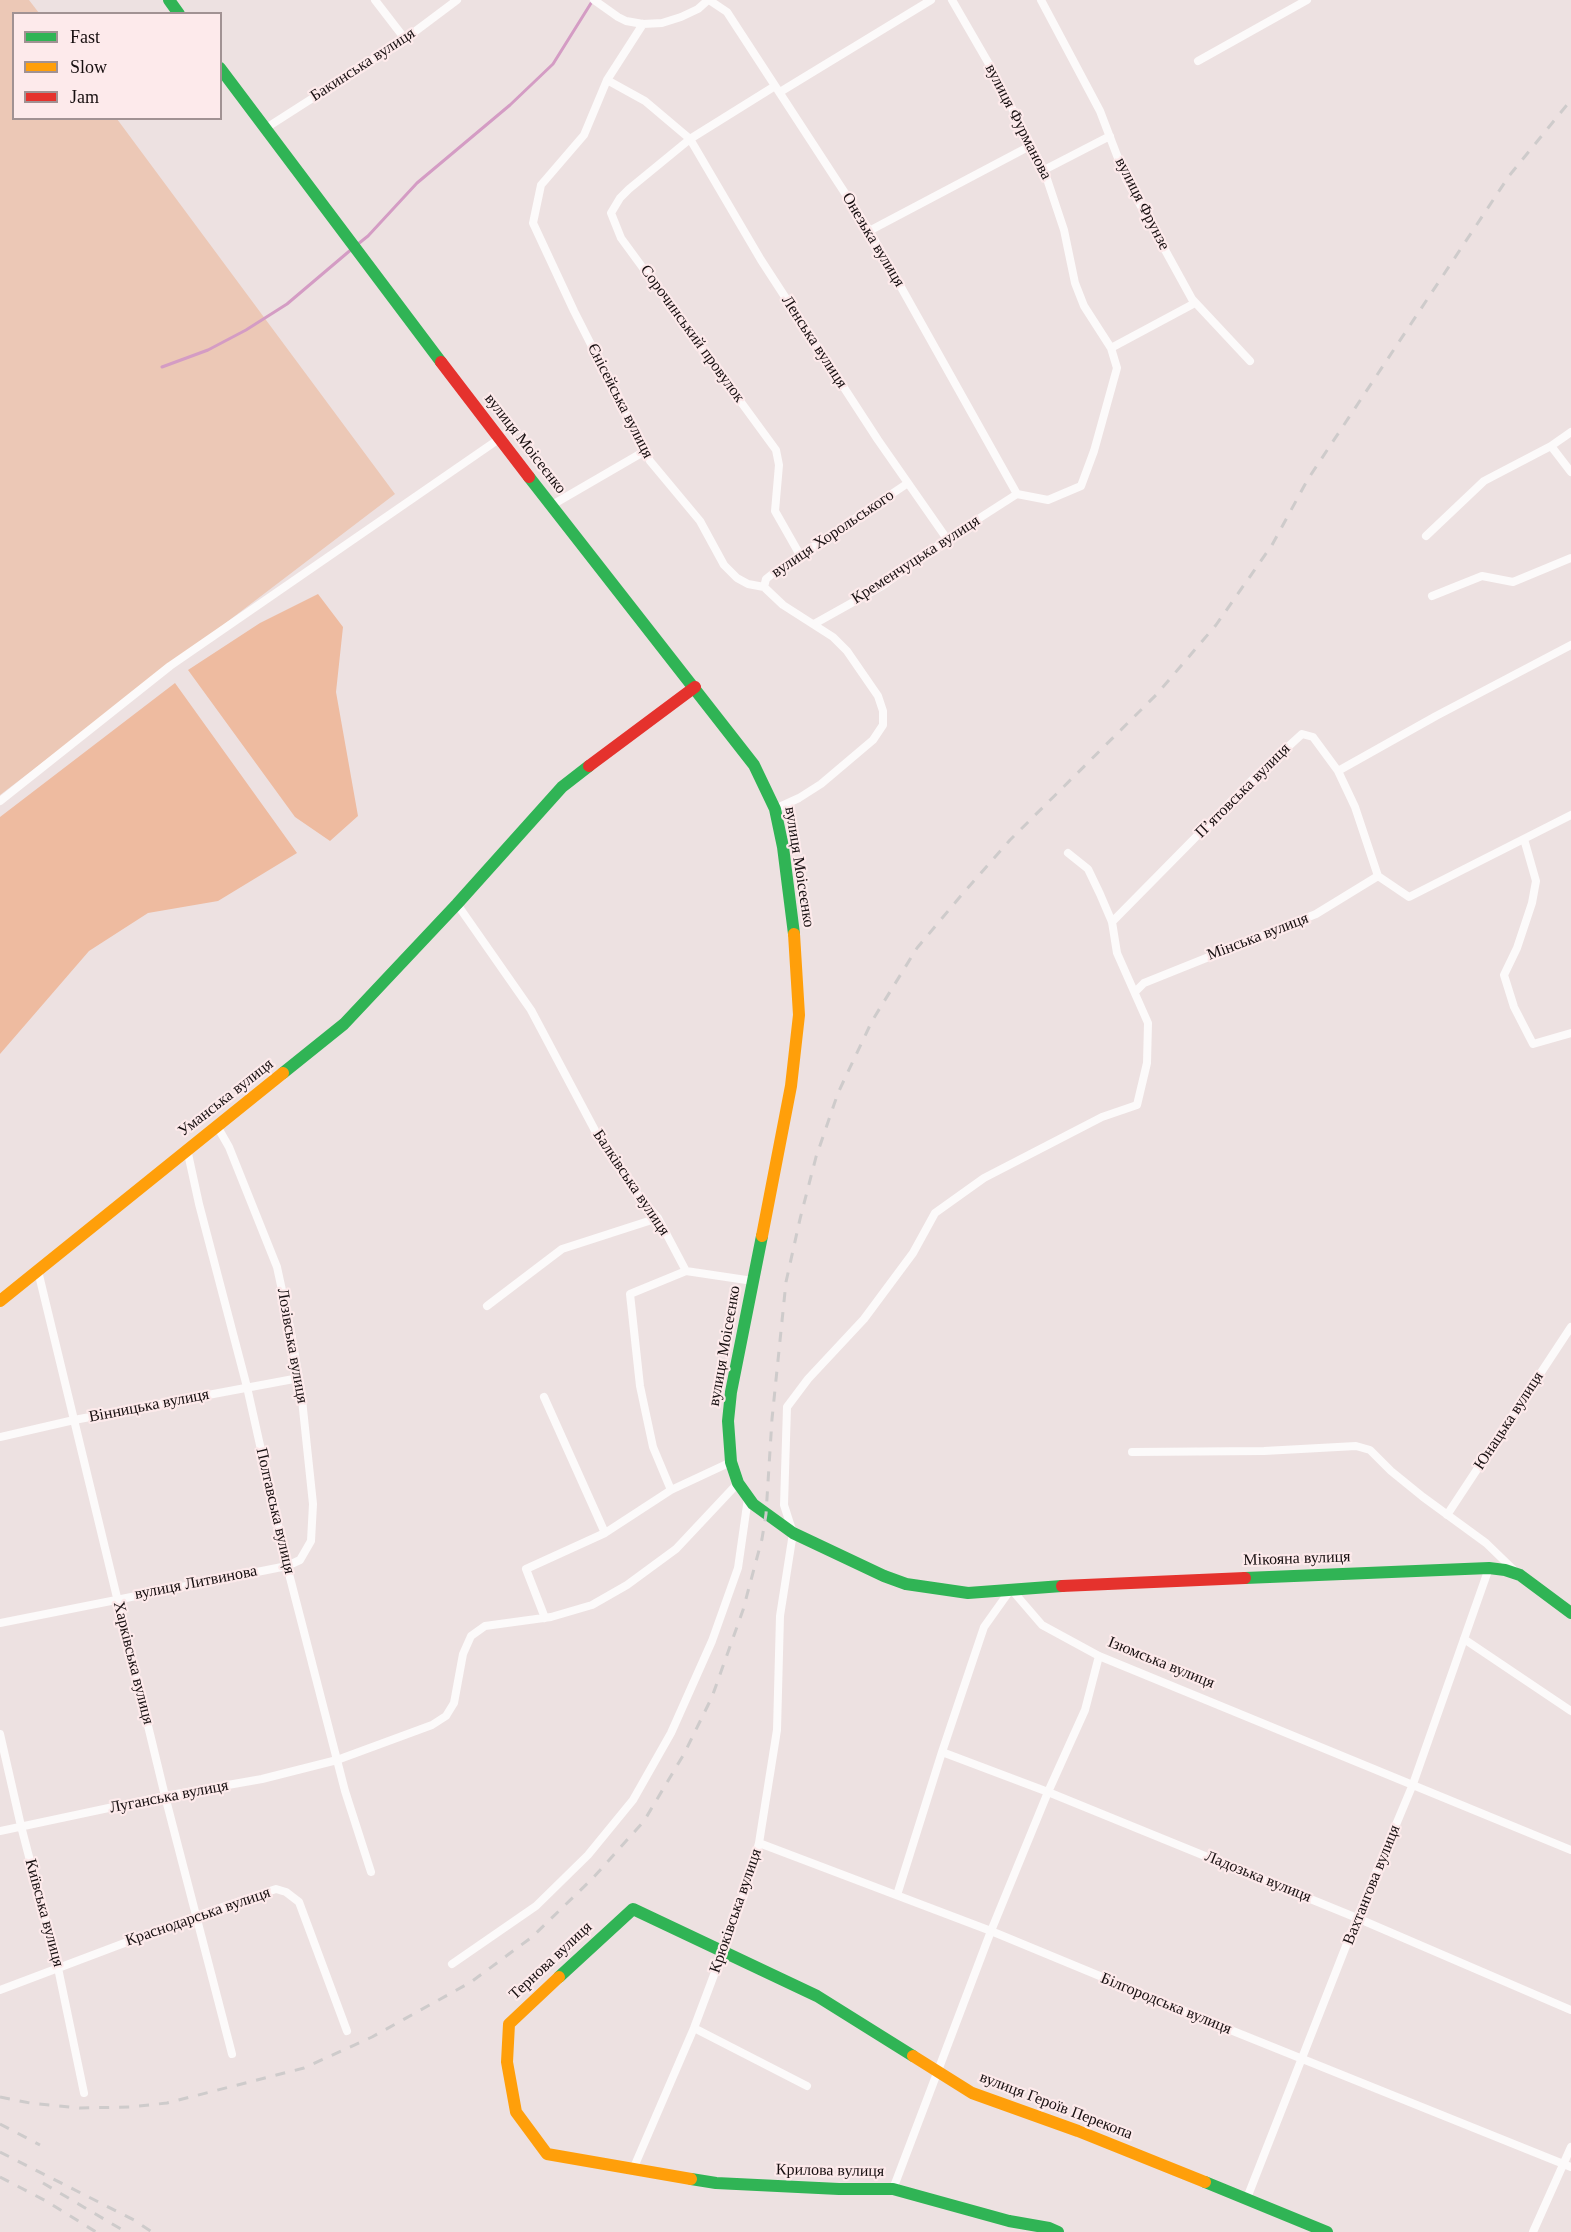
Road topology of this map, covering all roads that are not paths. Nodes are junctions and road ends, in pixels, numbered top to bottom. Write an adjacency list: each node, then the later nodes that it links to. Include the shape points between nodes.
1 (375, 0): 10 (street)
2 (458, 0): 10 (street, Бакинська вулиця)
3 (594, 0): 9 (street, via 626,21)
4 (709, 0): 9 (street, via 681,17); 14 (street, Онезька вулиця, via 727,12)
5 (931, 0): 14 (street)
6 (952, 0): 18 (street, вулиця Фурманова)
7 (1041, 0): 16 (street, вулиця Фрунзе)
8 (1307, 0): 11 (street)
9 (643, 24): 13 (street)
10 (405, 39): 15 (street, Бакинська вулиця)
11 (1198, 61)
12 (222, 71): 15 (street)
13 (607, 80): 17 (street, Ленська вулиця, via 645,101); 27 (street, Єнісейська вулиця, via 584,135 541,185 533,223)
14 (777, 89): 17 (street); 20 (street, Онезька вулиця)
15 (266, 128): 25 (street, вулиця Моісеєнко)
16 (1110, 136): 19 (street); 21 (street, вулиця Фрунзе, via 1126,179)
17 (690, 139): 29 (street, Ленська вулиця, via 761,260); 34 (street, Сорочинський провулок, via 629,189 611,213 621,238 776,450 779,465 775,511)
18 (1030, 146): 19 (street, вулиця Фурманова); 20 (street)
19 (1044, 170): 22 (street, вулиця Фурманова, via 1064,230 1075,283 1084,306)
20 (869, 231): 30 (street, Онезька вулиця)
21 (1195, 303): 22 (street); 23 (street, вулиця Фрунзе)
22 (1111, 348): 30 (street, via 1117,368 1081,486 1048,500)
23 (1250, 361)
24 (1571, 432): 26 (street)
25 (499, 439): 31 (street, вулиця Моісеєнко); 42 (street, via 170,666)
26 (1551, 446): 28 (street); 32 (street, via 1484,481)
27 (645, 451): 31 (street); 36 (street, Єнісейська вулиця, via 700,521 724,565 737,578)
28 (1571, 472)
29 (908, 483): 33 (street, Ленська вулиця); 34 (street, вулиця Хорольського)
30 (1017, 494): 33 (street, Кременчуцька вулиця)
31 (552, 505): 40 (street, вулиця Моісеєнко)
32 (1425, 536)
33 (947, 539): 38 (street, Кременчуцька вулиця, via 882,586)
34 (800, 555): 36 (street, вулиця Хорольського, via 766,579)
35 (1571, 558): 37 (street, via 1513,582 1482,576)
36 (764, 588): 38 (street, Єнісейська вулиця)
37 (1432, 596)
38 (814, 624): 43 (street, Єнісейська вулиця, via 848,651 868,678 883,711 883,725 873,740 821,784)
39 (1571, 645): 41 (street)
40 (695, 687): 43 (street, вулиця Моісеєнко, via 754,765); 48 (street, Уманська вулиця, via 562,787)
41 (1338, 771): 47 (street, via 1355,807); 49 (street, П’ятовська вулиця, via 1313,737 1302,734)
42 (0, 801)
43 (775, 809): 57 (street, вулиця Моісеєнко, via 796,951 799,1015 791,1086)
44 (1571, 815): 45 (street)
45 (1524, 839): 47 (street, via 1409,897); 51 (street, via 1536,881 1532,903 1504,975 1514,1007 1533,1044)
46 (1068, 853): 49 (street, via 1088,869)
47 (1378, 876): 50 (street, Мінська вулиця, via 1316,914 1144,982)
48 (457, 904): 52 (street, Уманська вулиця, via 344,1024); 54 (street, Балківська вулиця, via 531,1010 599,1138)
49 (1112, 922): 50 (street, via 1117,953)
50 (1135, 992): 73 (street, via 1148,1023 1147,1063 1137,1105 1102,1117 984,1178 935,1213 913,1253 864,1319 787,1407 784,1505)
51 (1571, 1033)
52 (218, 1126): 53 (street, Уманська вулиця); 61 (street, Лозівська вулиця, via 277,1267)
53 (188, 1149): 55 (street, Уманська вулиця); 62 (street, Полтавська вулиця)
54 (658, 1218): 56 (street, Балківська вулиця); 59 (street, via 562,1249)
55 (38, 1271): 58 (street, Уманська вулиця); 64 (street, Харківська вулиця)
56 (686, 1271): 57 (street); 69 (street, via 630,1293 640,1386 653,1447)
57 (753, 1281): 67 (street, вулиця Моісеєнко, via 731,1392)
58 (0, 1301)
59 (487, 1306)
60 (1571, 1327): 71 (street, Юнацька вулиця)
61 (299, 1378): 62 (street, Вінницька вулиця); 74 (street, Лозівська вулиця, via 313,1504 311,1541 300,1560)
62 (247, 1387): 64 (street, Вінницька вулиця); 74 (street, Полтавська вулиця)
63 (544, 1397): 72 (street)
64 (74, 1420): 65 (street, Вінницька вулиця); 78 (street, Харківська вулиця)
65 (0, 1437)
66 (1132, 1452): 71 (street, via 1356,1446 1370,1450)
67 (731, 1462): 68 (street, вулиця Моісеєнко); 69 (street)
68 (738, 1483): 70 (street, вулиця Моісеєнко); 80 (street, via 676,1549 627,1585 592,1605)
69 (671, 1490): 72 (street)
70 (751, 1501): 73 (street); 101 (street, via 738,1568 712,1641 671,1732 633,1800 588,1855 536,1906)
71 (1447, 1515): 76 (street, via 1486,1543)
72 (605, 1533): 80 (street, via 526,1569)
73 (793, 1533): 77 (street, via 906,1584 968,1593); 93 (street, Крюківська вулиця, via 780,1616 777,1730)
74 (287, 1566): 78 (street, вулиця Литвинова); 87 (street, Полтавська вулиця)
75 (1488, 1568): 76 (street, Мікояна вулиця); 77 (street, Мікояна вулиця); 82 (street, Вахтангова вулиця)
76 (1520, 1575): 79 (street, Мікояна вулиця)
77 (1011, 1589): 83 (street, Ізюмська вулиця, via 1042,1625); 86 (street, via 984,1627)
78 (117, 1599): 81 (street, вулиця Литвинова); 90 (street, Харківська вулиця)
79 (1571, 1613)
80 (545, 1618): 87 (street, Луганська вулиця, via 485,1626 471,1636 463,1654 454,1703 446,1716 432,1725)
81 (0, 1623)
82 (1464, 1639): 84 (street); 88 (street, Вахтангова вулиця)
83 (1099, 1656): 88 (street, Ізюмська вулиця); 89 (street, via 1085,1710)
84 (1571, 1711)
85 (0, 1734): 91 (street, Київська вулиця)
86 (942, 1752): 89 (street, Ладозька вулиця); 96 (street)
87 (337, 1760): 90 (street, Луганська вулиця, via 262,1779); 95 (street, Полтавська вулиця)
88 (1413, 1784): 94 (street, Ізюмська вулиця); 98 (street, Вахтангова вулиця)
89 (1048, 1791): 98 (street, Ладозька вулиця); 99 (street)
90 (165, 1796): 91 (street, Луганська вулиця); 97 (street, Харківська вулиця)
91 (21, 1826): 92 (street, Луганська вулиця); 102 (street, Київська вулиця)
92 (0, 1831)
93 (759, 1843): 96 (street, Білгородська вулиця); 100 (street, Крюківська вулиця)
94 (1571, 1850)
95 (370, 1872)
96 (897, 1896): 99 (street, Білгородська вулиця)
97 (196, 1916): 102 (street, Краснодарська вулиця); 106 (street, Краснодарська вулиця, via 276,1889 286,1892 299,1902); 107 (street, Харківська вулиця)
98 (1357, 1918): 104 (street, Ладозька вулиця); 108 (street, Вахтангова вулиця)
99 (991, 1931): 108 (street, Білгородська вулиця); 109 (street)
100 (723, 1950): 105 (street, Крюківська вулиця); 109 (street, вулиця Героїв Перекопа, via 817,1996); 114 (street, Тернова вулиця, via 633,1909 509,2024 507,2062 516,2112 547,2154)
101 (452, 1964)
102 (58, 1968): 103 (street, Краснодарська вулиця); 111 (street, Київська вулиця)
103 (0, 1990)
104 (1571, 2010)
105 (694, 2028): 110 (street); 114 (street, Крюківська вулиця)
106 (347, 2031)
107 (232, 2054)
108 (1303, 2058): 113 (street, Білгородська вулиця); 116 (street, Вахтангова вулиця)
109 (937, 2070): 115 (street); 116 (street, вулиця Героїв Перекопа, via 972,2093)
110 (807, 2086)
111 (84, 2093)
112 (1571, 2146): 113 (street)
113 (1567, 2165): 119 (street)
114 (634, 2168): 115 (street, Крилова вулиця, via 716,2183)
115 (893, 2189): 117 (street, Крилова вулиця)
116 (1246, 2198): 118 (street, вулиця Героїв Перекопа)
117 (1058, 2232)
118 (1327, 2232)
119 (1533, 2232)

